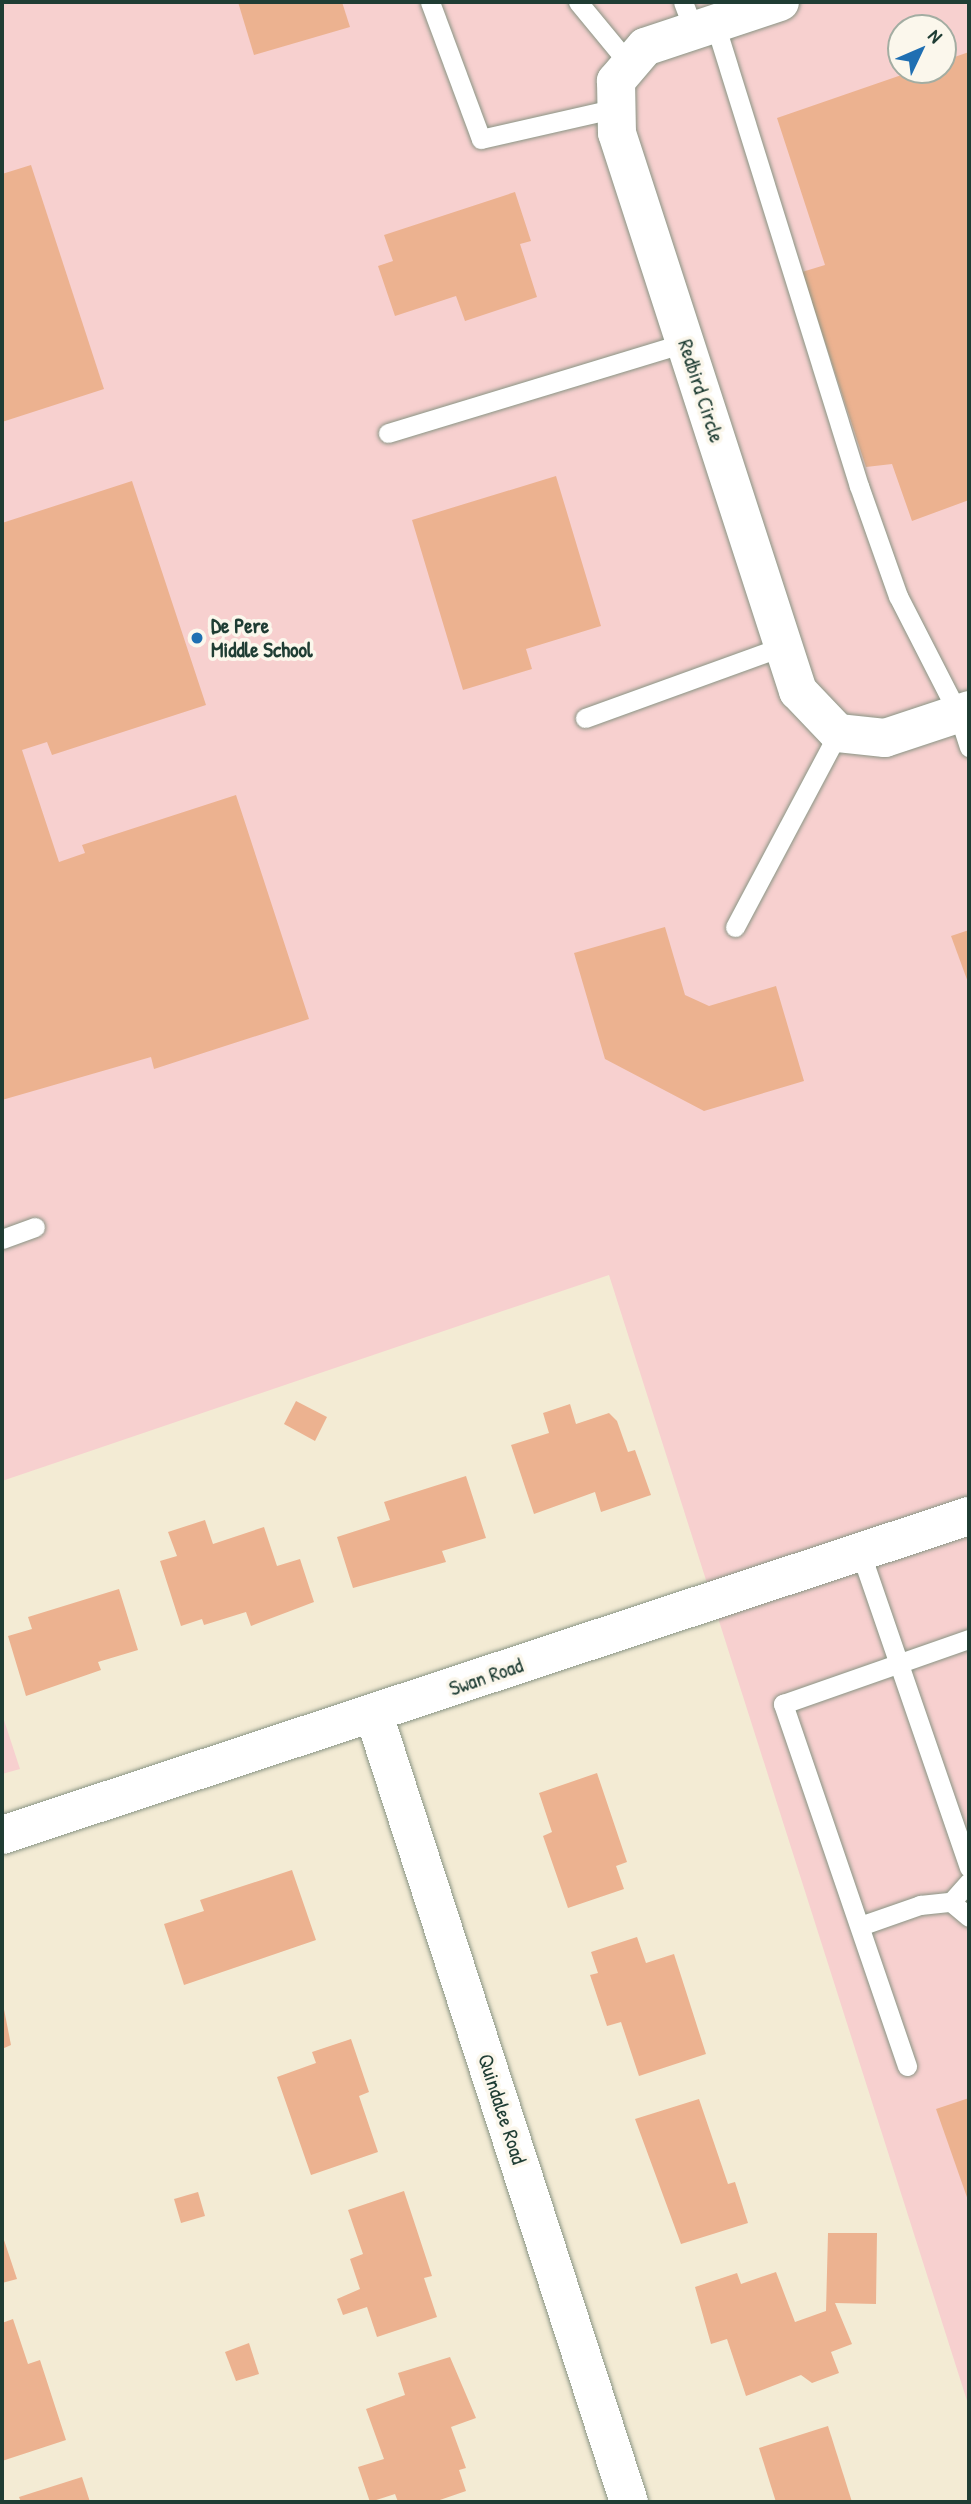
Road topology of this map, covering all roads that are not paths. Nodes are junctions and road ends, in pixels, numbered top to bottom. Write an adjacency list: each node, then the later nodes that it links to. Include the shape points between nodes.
1 (430, 2): 6 (lane, via 481,139)
2 (578, 2): 5 (lane)
3 (780, 2): 4 (street, Redbird Circle)
4 (697, 19): 5 (street, Redbird Circle, via 645,47); 11 (lane, via 898,596)
5 (630, 65): 6 (street, Redbird Circle, via 616,81)
6 (617, 108): 7 (street, Redbird Circle, via 617,133)
7 (685, 343): 8 (lane); 9 (street, Redbird Circle)
8 (388, 433)
9 (783, 646): 10 (lane); 12 (street, Redbird Circle, via 798,691)
10 (585, 718)
11 (965, 723): 12 (street, via 885,738)
12 (838, 733): 13 (lane)
13 (735, 928)
14 (35, 1227): 15 (lane)
15 (2, 1239)
16 (969, 1516): 17 (street, Swan Road)
17 (860, 1551): 19 (lane); 20 (street, Swan Road)
18 (969, 1639): 19 (lane)
19 (898, 1660): 22 (lane); 26 (lane, via 783,1704)
20 (374, 1715): 21 (street, Swan Road); 28 (street, Quindalee Road)
21 (2, 1835)
22 (969, 1868)
23 (969, 1882): 24 (lane)
24 (951, 1902): 25 (lane); 26 (lane, via 920,1905)
25 (969, 1917)
26 (860, 1927): 27 (lane)
27 (907, 2066)
28 (629, 2502)

